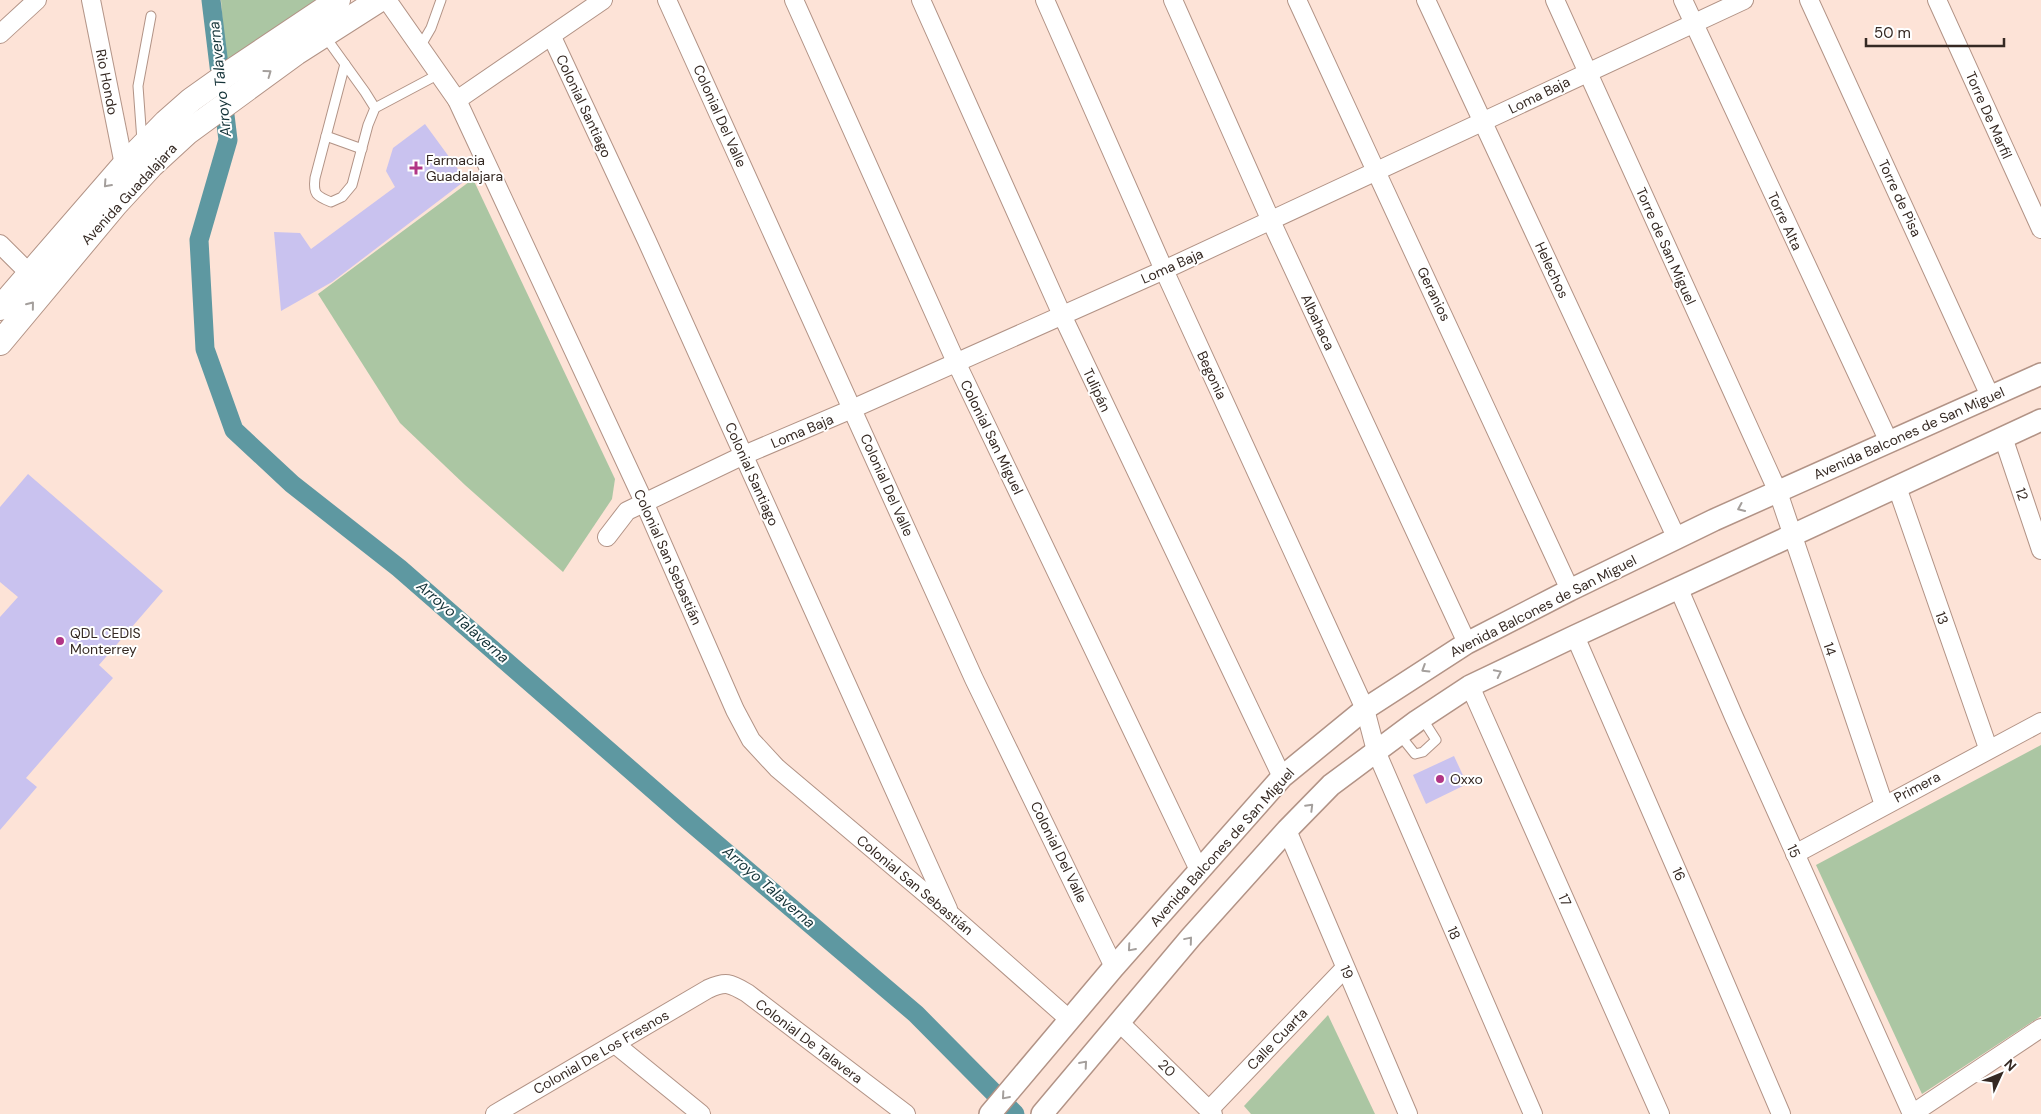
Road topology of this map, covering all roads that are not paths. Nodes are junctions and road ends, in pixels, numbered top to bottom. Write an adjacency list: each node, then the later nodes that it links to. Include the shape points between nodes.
1 (37, 0): 22 (street)
2 (91, 0): 35 (street, Rio Hondo)
3 (338, 0): 33 (main road, Avenida Guadalajara, via 191,100)
4 (378, 0): 23 (main road, Avenida Guadalajara)
5 (386, 0): 25 (street, Colonial San Sebastián)
6 (441, 0): 25 (lane)
7 (603, 0): 24 (street)
8 (667, 0): 48 (street, Colonial Del Valle)
9 (794, 0): 45 (street, Colonial San Miguel)
10 (921, 0): 43 (street, Tulipán)
11 (1045, 0): 40 (street, Begonia)
12 (1173, 0): 37 (street, Albahaca)
13 (1298, 0): 36 (street, Geranios)
14 (1426, 0): 31 (street, Helechos)
15 (1555, 0): 27 (street, Torre de San Miguel)
16 (1683, 0): 21 (street, Torre Alta)
17 (1744, 0): 21 (street, Loma Baja)
18 (1809, 0): 47 (street, Torre de Pisa)
19 (1936, 0): 38 (street, Torre De Marfil)
20 (151, 16): 33 (lane, via 138,86)
21 (1694, 24): 27 (street, Loma Baja); 51 (street, Torre Alta)
22 (0, 34)
23 (324, 35): 26 (lane); 44 (main road, Avenida Guadalajara, one-way to 23, via 151,166 188,132)
24 (552, 36): 29 (street); 52 (street, Colonial Santiago)
25 (420, 47): 28 (street, Colonial San Sebastián)
26 (345, 64): 30 (lane); 32 (lane)
27 (1587, 72): 31 (street, Loma Baja); 54 (street, Torre de San Miguel)
28 (439, 74): 29 (street, Colonial San Sebastián); 30 (lane)
29 (457, 100): 55 (street, Colonial San Sebastián)
30 (375, 108): 34 (lane)
31 (1483, 123): 36 (street, Loma Baja); 58 (street, Helechos)
32 (326, 136): 34 (lane); 34 (lane, via 314,189 319,197 331,202 342,197 352,185)
33 (142, 146): 35 (main road, Avenida Guadalajara)
34 (362, 149)
35 (124, 165): 41 (main road, Avenida Guadalajara, one-way to 41)
36 (1375, 170): 37 (street, Loma Baja); 61 (street, Geranios)
37 (1270, 221): 40 (street, Loma Baja); 63 (street, Albahaca)
38 (2041, 229)
39 (0, 244): 41 (street)
40 (1164, 270): 43 (street, Loma Baja); 65 (street, Begonia)
41 (29, 273): 42 (main road, Avenida Guadalajara)
42 (0, 308)
43 (1062, 315): 45 (street, Loma Baja); 71 (street, Tulipán)
44 (0, 343)
45 (956, 362): 48 (street, Loma Baja); 75 (street, Colonial San Miguel)
46 (2041, 374): 47 (street, Avenida Balcones de San Miguel)
47 (1990, 396): 51 (street, Avenida Balcones de San Miguel)
48 (852, 409): 52 (street, Loma Baja); 77 (street, Colonial Del Valle, via 974,679)
49 (2041, 420): 50 (street)
50 (2003, 437): 53 (street); 59 (street, 12)
51 (1889, 442): 54 (street, Avenida Balcones de San Miguel)
52 (744, 455): 55 (street, Loma Baja); 76 (street, Colonial Santiago)
53 (1897, 487): 56 (street); 69 (street, 13)
54 (1778, 492): 56 (street, 14); 58 (street, Avenida Balcones de San Miguel, one-way to 58)
55 (644, 502): 57 (street, Loma Baja, via 627,510); 76 (street, Colonial San Sebastián, via 751,740 777,768)
56 (1792, 535): 60 (street); 72 (street, 14)
57 (606, 537)
58 (1678, 539): 61 (street, Avenida Balcones de San Miguel)
59 (2041, 550)
60 (1678, 587): 62 (street); 74 (street, 15)
61 (1570, 590): 63 (street, Avenida Balcones de San Miguel)
62 (1575, 636): 64 (street, one-way to 62); 93 (street, 16)
63 (1467, 643): 65 (street, Avenida Balcones de San Miguel, one-way to 65)
64 (1470, 686): 66 (street); 92 (street, 17)
65 (1364, 709): 70 (street, Begonia); 71 (street, Avenida Balcones de San Miguel)
66 (1422, 718): 68 (street); 68 (lane, via 1436,740 1423,752 1415,754)
67 (2041, 722): 69 (street, Primera)
68 (1399, 734): 70 (street)
69 (1988, 748): 72 (street, Primera)
70 (1376, 751): 73 (street, one-way to 70, via 1330,785); 91 (street, 18)
71 (1282, 777): 75 (street, Avenida Balcones de San Miguel)
72 (1884, 805): 74 (street, Primera)
73 (1287, 830): 78 (street, 19); 81 (street, one-way to 73)
74 (1795, 854): 94 (street, 15)
75 (1199, 870): 77 (street, Avenida Balcones de San Miguel, one-way to 77)
76 (950, 914): 80 (street, Colonial San Sebastián)
77 (1114, 967): 80 (street, Avenida Balcones de San Miguel)
78 (1345, 968): 86 (street, Calle Cuarta); 90 (street, 19)
79 (708, 989): 83 (street, Colonial De Los Fresnos); 88 (street, Colonial De Talavera, via 722,983 747,993)
80 (1070, 1020): 89 (street, Avenida Balcones de San Miguel, one-way to 89)
81 (1120, 1022): 84 (street, one-way to 81); 86 (street, 20)
82 (2041, 1028): 94 (street)
83 (615, 1044): 85 (street, Colonial De Los Fresnos); 87 (street)
84 (1047, 1108)
85 (505, 1112)
86 (1211, 1112)
87 (701, 1114)
88 (906, 1114)
89 (990, 1114)
90 (1408, 1114)
91 (1533, 1114)
92 (1660, 1114)
93 (1780, 1114)
94 (1912, 1114)

